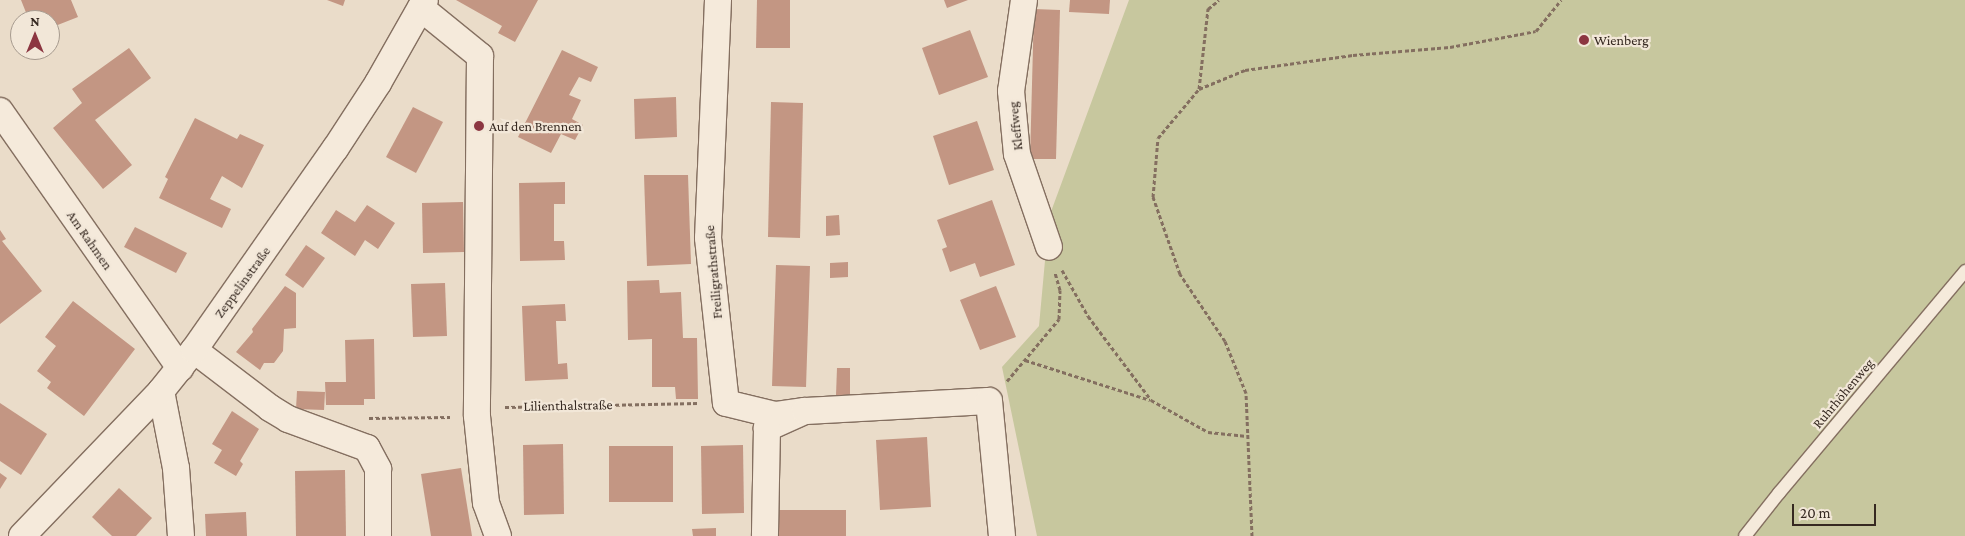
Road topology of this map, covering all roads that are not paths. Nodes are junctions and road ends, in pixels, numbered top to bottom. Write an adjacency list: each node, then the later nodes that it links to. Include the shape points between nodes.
1 (718, 0): 9 (street, Freiligrathstraße, via 708,238 726,403 775,415)
2 (1024, 0): 5 (street, Kleffweg, via 1011,91 1017,154)
3 (423, 4): 7 (street, Zeppelinstraße, via 378,83 303,198); 13 (street, via 480,56 477,416 486,504)
4 (0, 111): 7 (street, Am Rahmen)
5 (1049, 247)
6 (1965, 271): 16 (lane, Ruhrhöhenweg)
7 (187, 359): 8 (street, Zeppelinstraße); 12 (street, via 288,419 367,448 378,469)
8 (161, 391): 10 (street, Zeppelinstraße); 11 (street, via 176,468)
9 (805, 412): 14 (street, via 767,428); 15 (street, via 989,401)
10 (22, 536)
11 (181, 536)
12 (378, 536)
13 (498, 536)
14 (765, 536)
15 (1002, 536)
16 (1745, 536)

